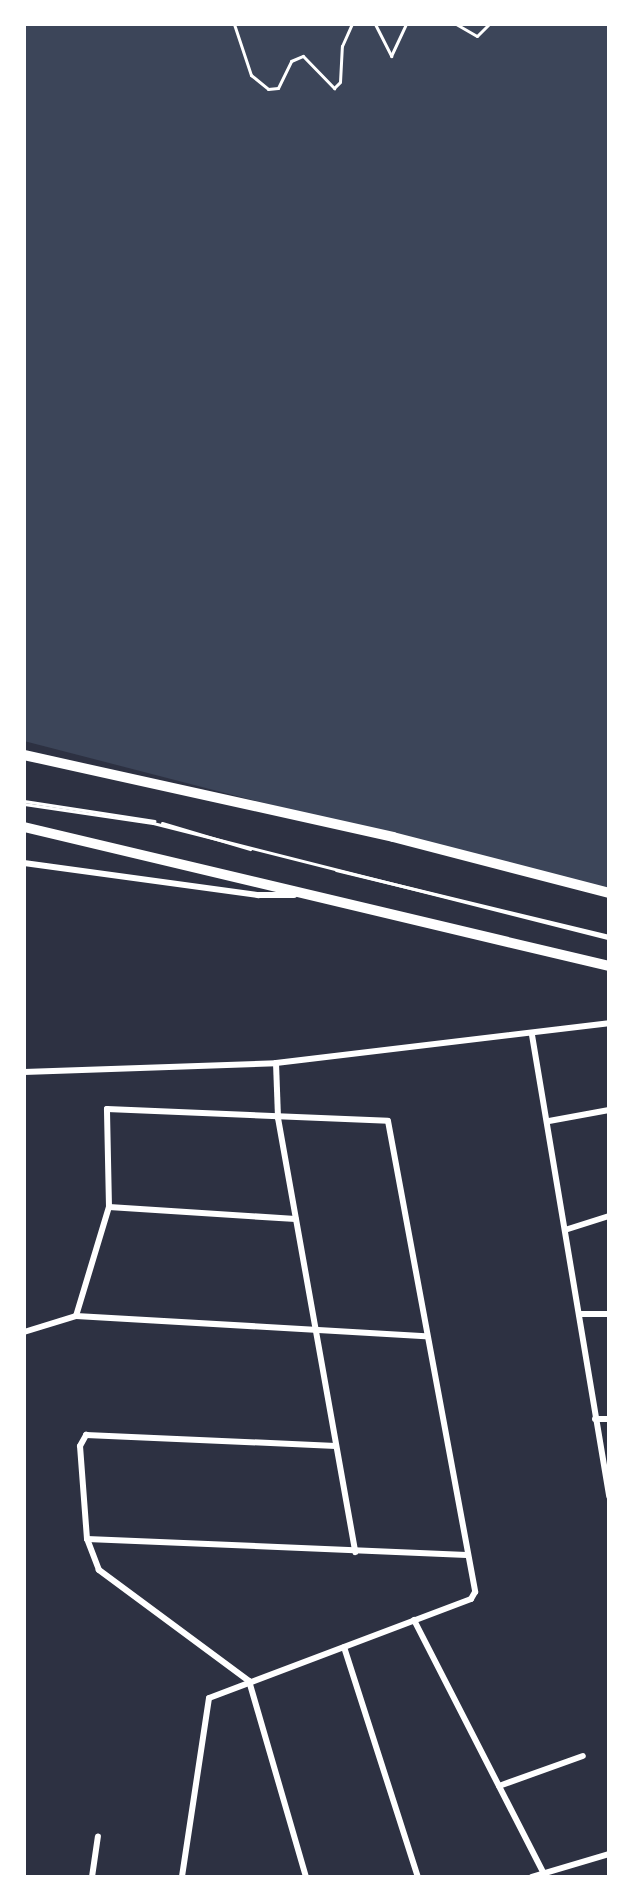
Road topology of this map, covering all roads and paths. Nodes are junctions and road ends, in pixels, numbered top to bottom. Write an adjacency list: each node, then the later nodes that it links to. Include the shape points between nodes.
1 (234, 24): 2 (path, via 251,75 268,89 278,88 291,61 303,56 334,88 340,82 342,46)
2 (352, 24)
3 (375, 24): 4 (path, via 391,56)
4 (406, 24)
5 (456, 24): 6 (path, via 477,36)
6 (489, 24)
7 (24, 755): 11 (highway, via 393,837)
8 (24, 802): 13 (path, via 152,821)
9 (24, 827): 12 (highway)
10 (24, 863): 12 (street, via 259,895)
11 (609, 893)
12 (310, 894): 14 (highway)
13 (609, 937)
14 (609, 966)
15 (609, 1023): 16 (street)
16 (532, 1035): 17 (street); 21 (street)
17 (276, 1063): 18 (street); 20 (street)
18 (24, 1072)
19 (609, 1110): 21 (street)
20 (278, 1118): 22 (street, via 107,1109); 24 (street); 31 (street, via 388,1121)
21 (549, 1121): 25 (street)
22 (109, 1207): 24 (street); 28 (street)
23 (609, 1216): 25 (street)
24 (296, 1219): 30 (street)
25 (568, 1229): 26 (street)
26 (580, 1314): 27 (street); 32 (street)
27 (609, 1314)
28 (76, 1316): 29 (street); 30 (street)
29 (24, 1332)
30 (318, 1332): 31 (street); 34 (street)
31 (425, 1336): 38 (street)
32 (595, 1419): 33 (street); 35 (street)
33 (609, 1419)
34 (336, 1446): 36 (street, via 86,1435 81,1439); 37 (street)
35 (609, 1497)
36 (87, 1539): 37 (street); 41 (street, via 99,1570)
37 (355, 1552): 38 (street)
38 (467, 1555): 39 (street, via 475,1592 471,1599)
39 (414, 1620): 40 (street); 43 (street)
40 (344, 1647): 41 (street); 50 (street)
41 (249, 1681): 48 (street, via 214,1693 206,1705); 49 (street)
42 (583, 1756): 43 (street)
43 (499, 1786): 46 (street)
44 (98, 1836): 47 (street)
45 (609, 1854): 46 (street)
46 (544, 1874): 51 (street)
47 (92, 1877)
48 (182, 1877)
49 (306, 1877)
50 (418, 1877)
51 (532, 1877)

